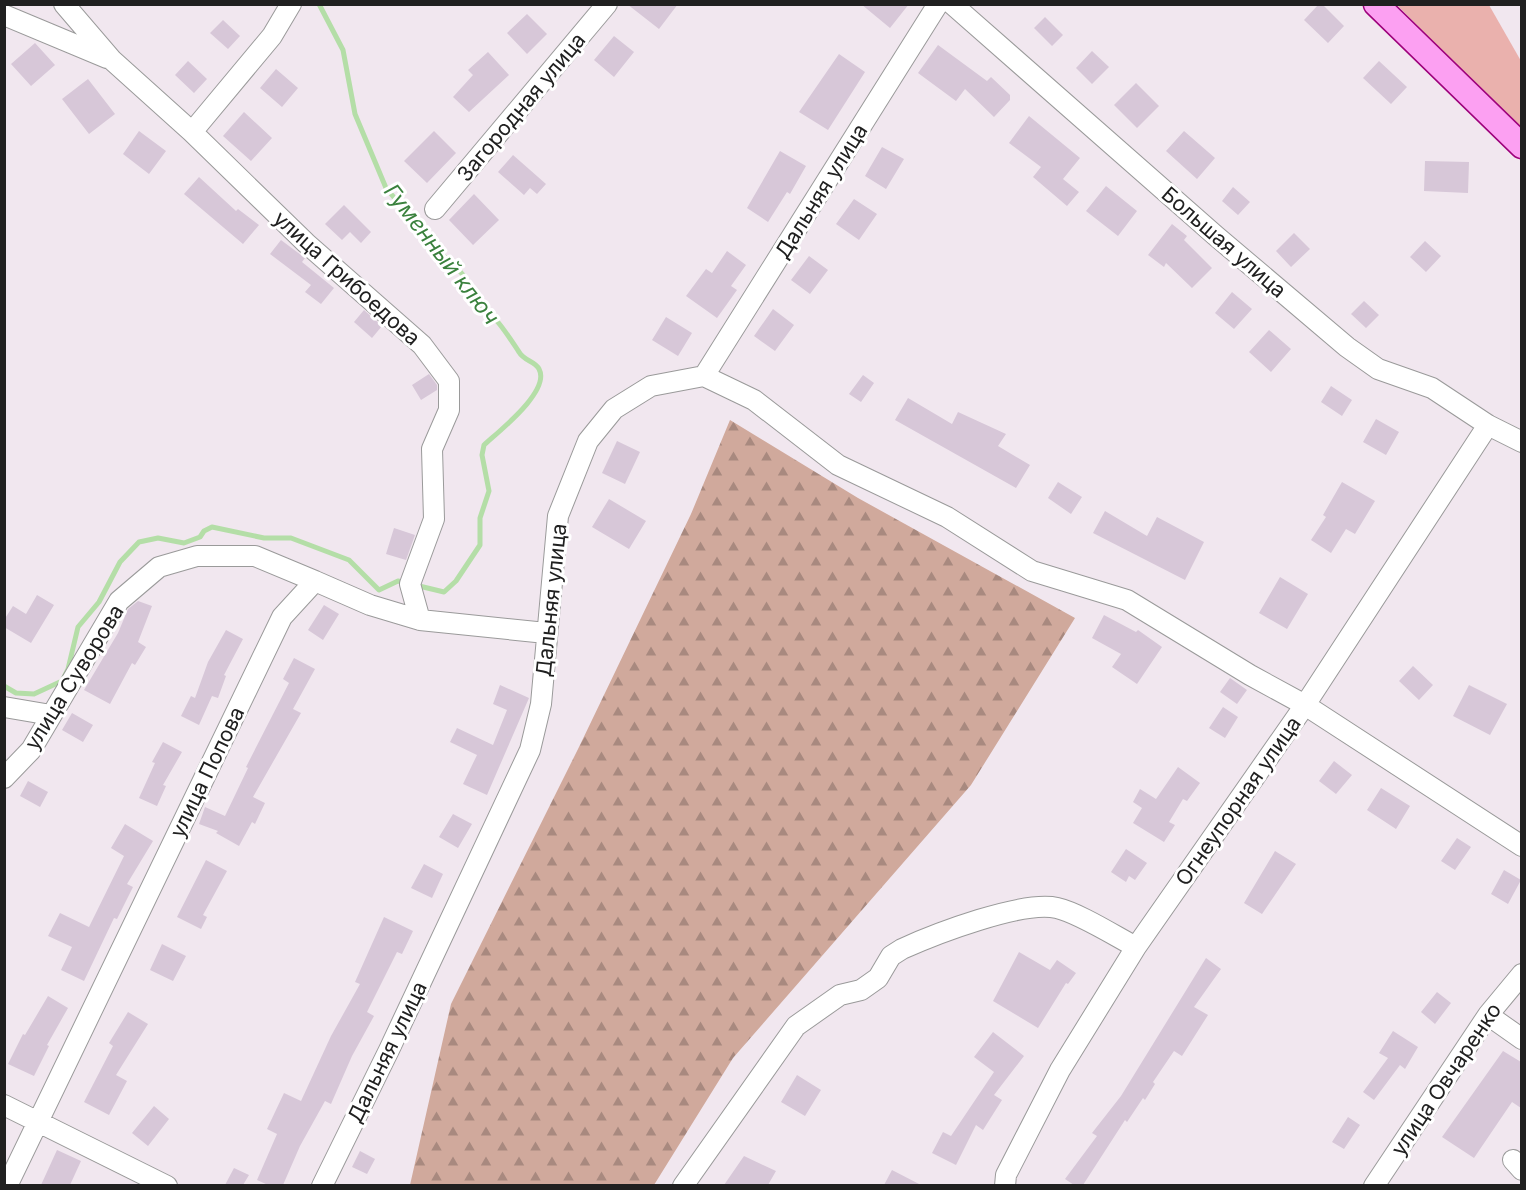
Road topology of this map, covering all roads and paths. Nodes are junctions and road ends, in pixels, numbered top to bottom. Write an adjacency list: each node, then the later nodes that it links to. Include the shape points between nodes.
1 (64, 4): 8 (street, улица Грибоедова)
2 (607, 4): 11 (street, Загородная улица)
3 (938, 4): 12 (street, Дальняя улица)
4 (952, 4): 13 (street, Большая улица, via 1347,347 1378,369 1432,388)
5 (1376, 4): 10 (main road)
6 (290, 8): 9 (street, via 272,36)
7 (4, 15): 8 (street)
8 (112, 60): 9 (street, улица Грибоедова)
9 (192, 132): 16 (street, улица Грибоедова, via 306,243 422,345 449,381 449,410 432,448 434,519 410,584)
10 (1521, 146)
11 (435, 209)
12 (704, 376): 17 (street, Дальняя улица, via 651,386 614,409 588,441 558,516); 18 (street, via 754,400 838,465 947,517 1032,571 1127,600)
13 (1488, 425): 14 (street, Большая улица); 18 (street, Огнеупорная улица)
14 (1521, 442)
15 (315, 581): 16 (street, via 370,606); 20 (street, улица Суворова, via 255,556 197,556 159,567 119,601); 28 (street, улица Попова, via 282,617)
16 (420, 620): 17 (street)
17 (546, 633): 31 (street, Дальняя улица, via 541,704 530,750)
18 (1305, 705): 22 (street); 23 (street, Огнеупорная улица)
19 (4, 707): 20 (street)
20 (51, 715): 21 (street, улица Суворова, via 31,750)
21 (4, 778)
22 (1521, 846)
23 (1136, 947): 32 (street, via 1059,909 1034,906 902,949 891,956 878,978 861,990 840,995 796,1026); 33 (street, Огнеупорная улица, via 1060,1070 1006,1175)
24 (1521, 975): 25 (street, улица Овчаренко)
25 (1488, 1015): 26 (street); 34 (street, улица Овчаренко)
26 (1521, 1039)
27 (4, 1105): 28 (street)
28 (37, 1123): 29 (street, улица Попова); 30 (street)
29 (7, 1185)
30 (167, 1185)
31 (322, 1185)
32 (683, 1185)
33 (1005, 1185)
34 (1374, 1185)

